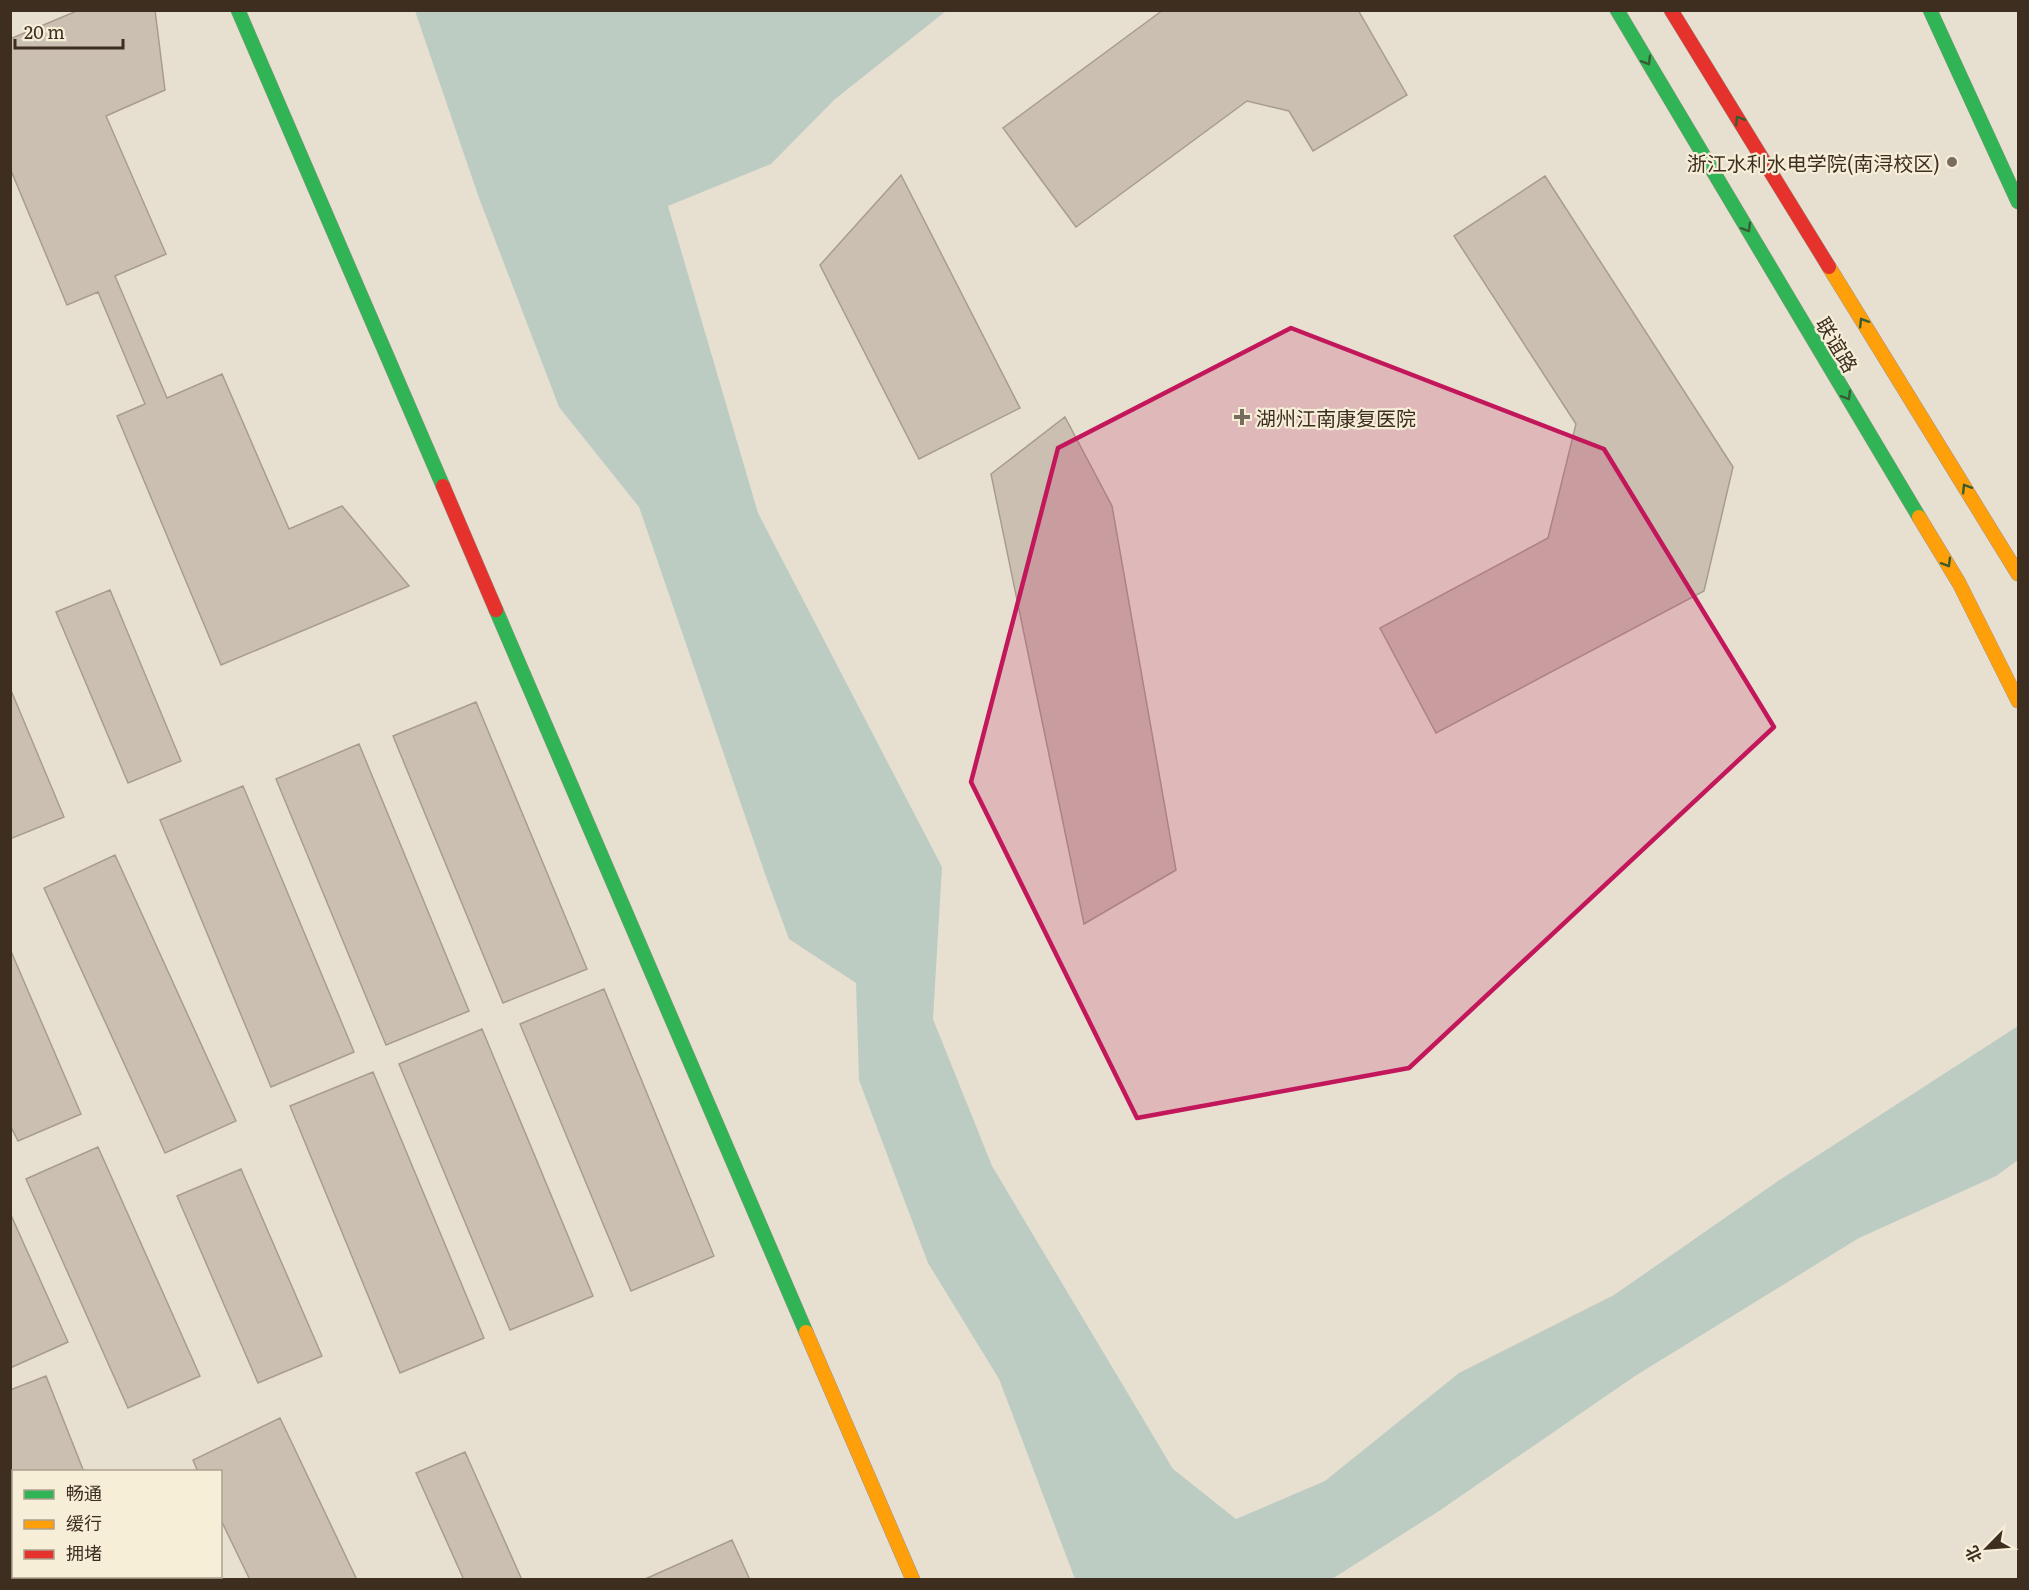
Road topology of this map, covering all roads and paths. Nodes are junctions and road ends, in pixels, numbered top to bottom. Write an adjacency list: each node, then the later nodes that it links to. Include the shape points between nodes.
1 (238, 10): 8 (street)
2 (1617, 10): 7 (street, 联谊路, one-way to 7, via 1959,584)
3 (1671, 10): 6 (street, 联谊路, one-way to 3)
4 (1930, 10): 5 (street)
5 (2019, 202)
6 (2019, 574)
7 (2019, 701)
8 (913, 1580)

